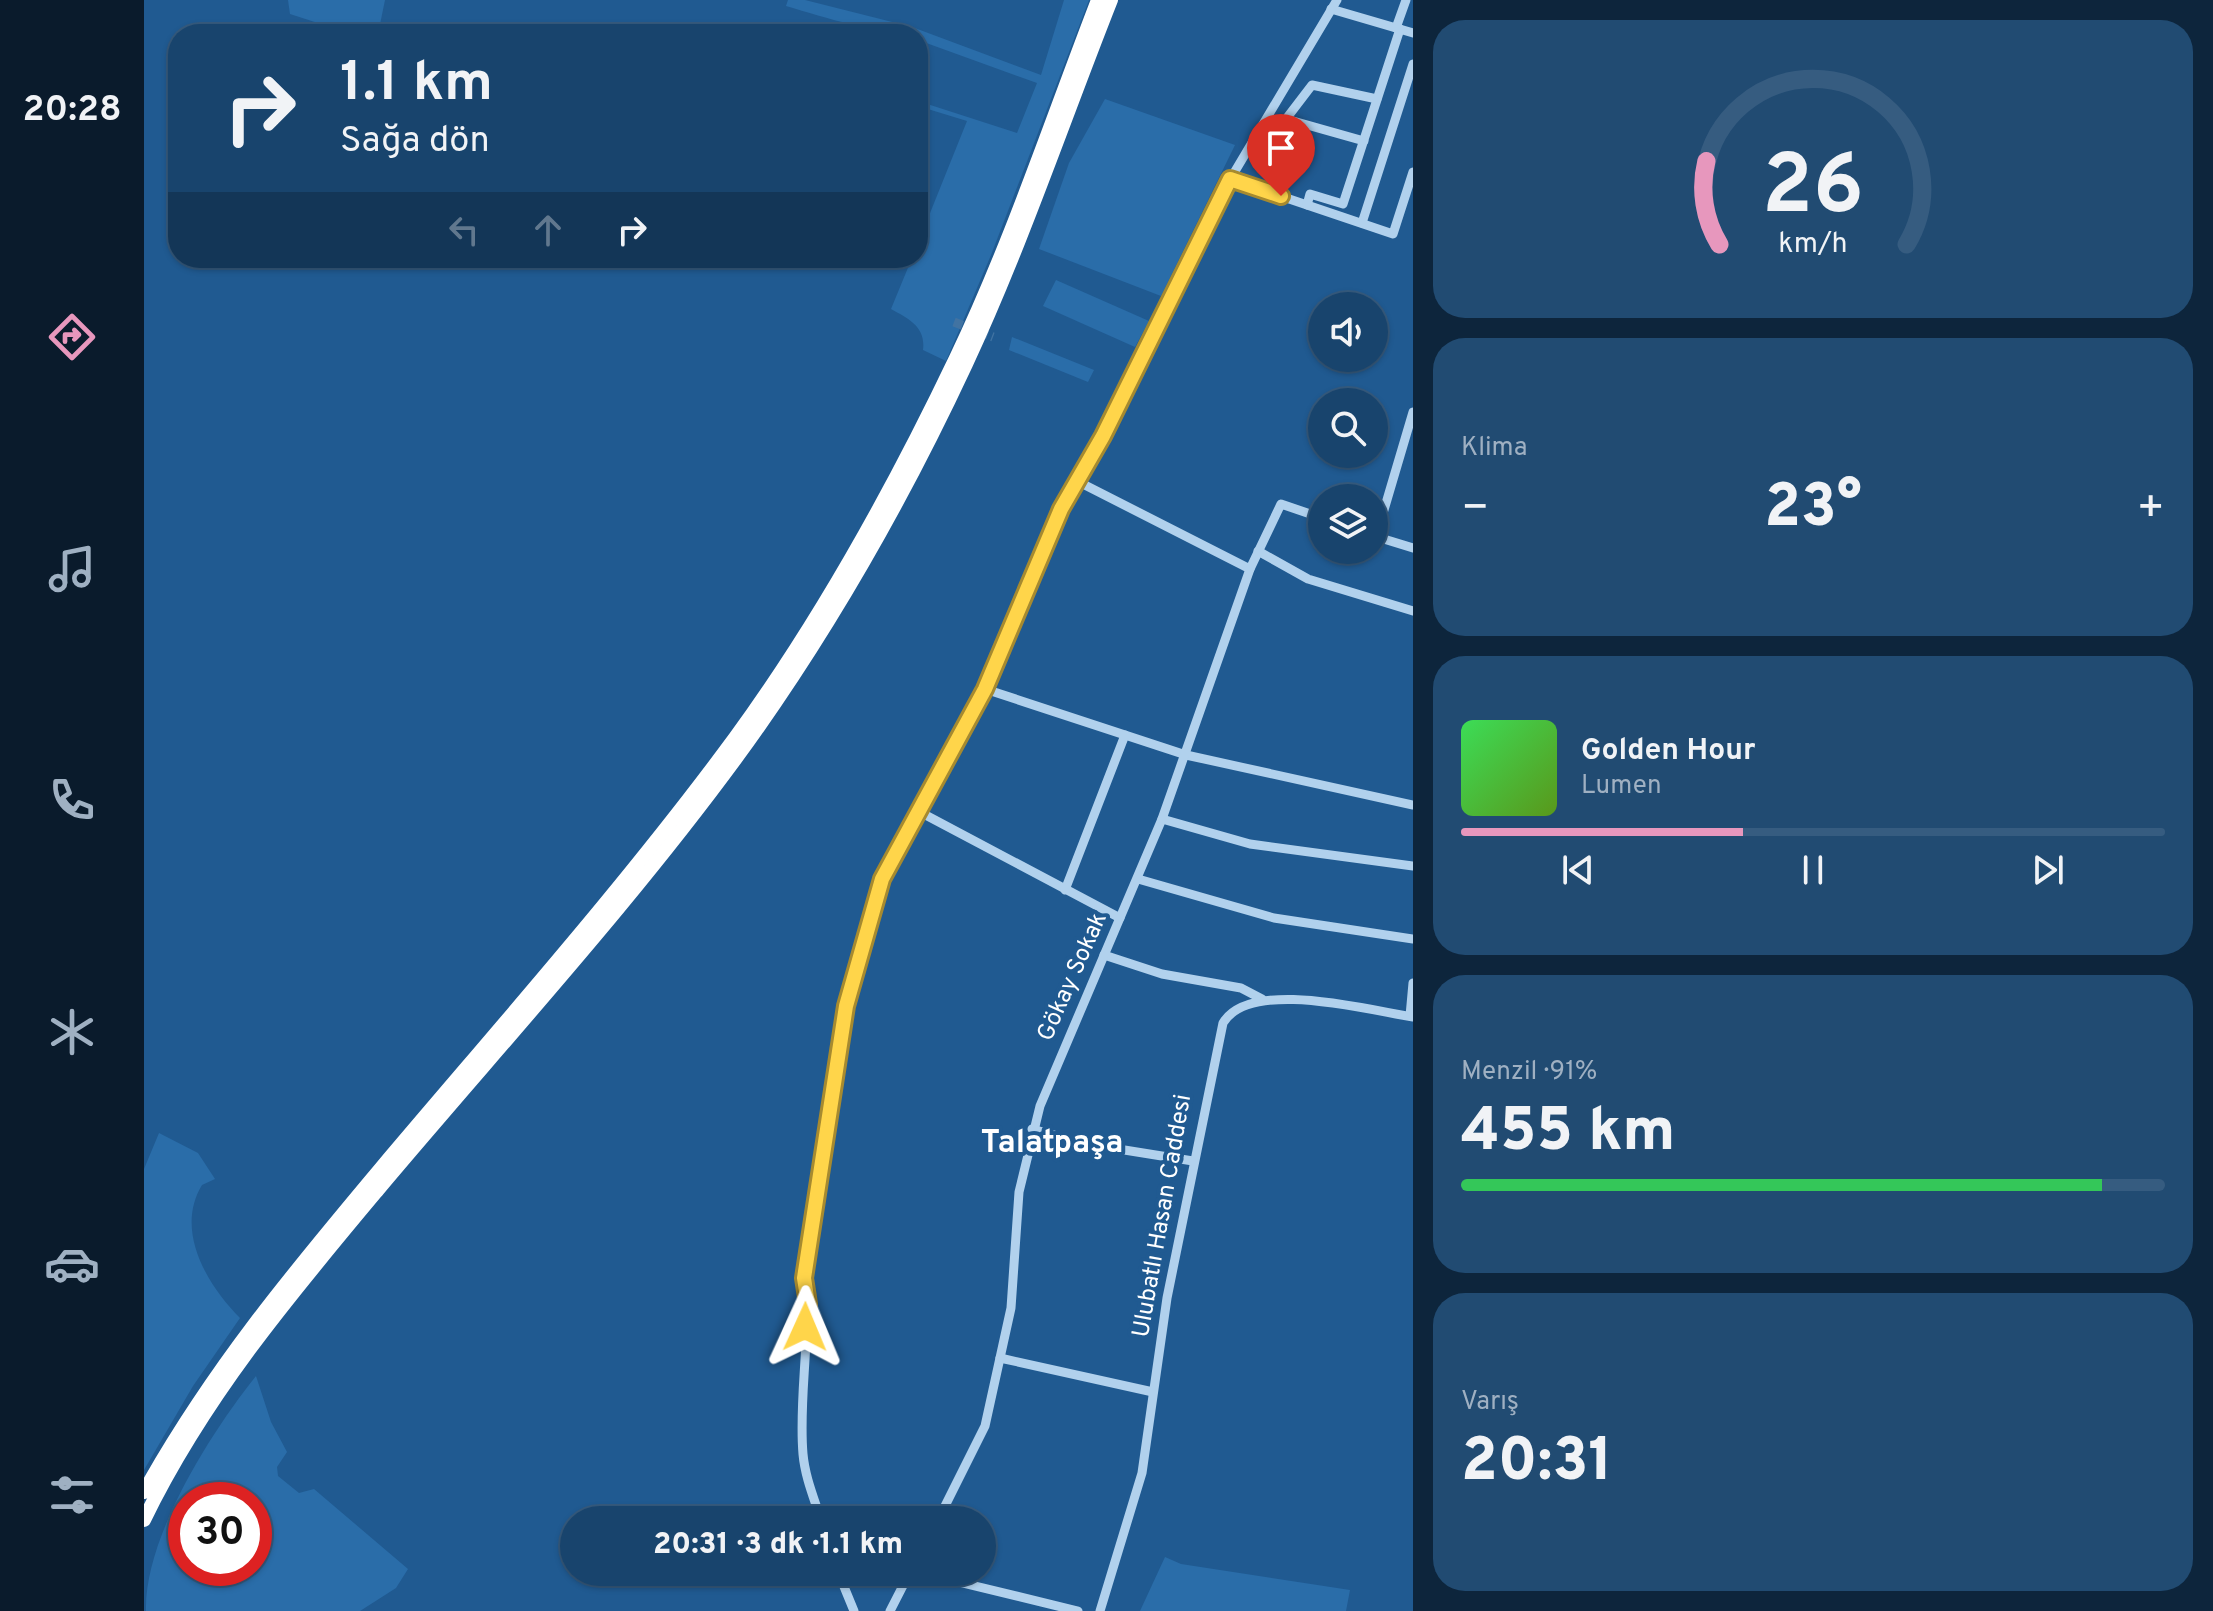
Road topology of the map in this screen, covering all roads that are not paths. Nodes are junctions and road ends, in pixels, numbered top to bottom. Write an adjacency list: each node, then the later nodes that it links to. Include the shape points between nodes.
1 (1098, 0): 42 (highway, via 957,356 893,483 793,652 658,837 281,1287 217,1371)
2 (1111, 0): 45 (highway, via 967,361 905,489 804,658 668,845 291,1294 228,1377)
3 (1406, 0): 5 (street)
4 (1334, 5): 5 (street); 11 (street)
5 (1398, 29): 6 (street); 8 (street)
6 (1413, 33)
7 (1413, 64): 13 (street)
8 (1377, 99): 9 (street); 9 (street, via 1312,85 1286,119)
9 (1364, 141): 12 (street, via 1343,204 1310,194)
10 (1413, 172): 13 (street, via 1393,234)
11 (1230, 179): 12 (street); 15 (street)
12 (1307, 205): 13 (street)
13 (1362, 223)
14 (1413, 412): 16 (street)
15 (1077, 481): 21 (street); 23 (street)
16 (1388, 494)
17 (1308, 513): 20 (street, Gökay Sokak, via 1281,504)
18 (1388, 540): 19 (street)
19 (1413, 548)
20 (1258, 551): 21 (street, Gökay Sokak); 22 (street, via 1308,579)
21 (1250, 569): 25 (street, Gökay Sokak)
22 (1413, 611)
23 (985, 689): 24 (street); 27 (street)
24 (1125, 735): 25 (street); 31 (street)
25 (1186, 755): 26 (street); 28 (street, Gökay Sokak)
26 (1413, 805)
27 (918, 811): 31 (street); 43 (street, via 882,879 852,978 804,1278 808,1304 803,1451)
28 (1162, 819): 29 (street, via 1250,844); 30 (street, Gökay Sokak)
29 (1413, 866)
30 (1138, 879): 32 (street, Gökay Sokak); 33 (street, via 1274,918)
31 (1065, 890): 32 (street)
32 (1120, 918): 34 (street, Gökay Sokak)
33 (1413, 939)
34 (1104, 955): 36 (street, via 1162,974 1241,988); 38 (street, Gökay Sokak)
35 (1413, 983): 37 (street)
36 (1262, 999): 37 (street); 39 (street, Ulubatlı Hasan Caddesi, via 1238,1007 1223,1023)
37 (1411, 1017)
38 (1032, 1129): 39 (street); 40 (street, Gökay Sokak, via 1019,1192 1011,1308)
39 (1193, 1161): 41 (street, Ulubatlı Hasan Caddesi)
40 (1000, 1358): 41 (street); 44 (street, Gökay Sokak, via 985,1426)
41 (1153, 1392): 52 (street, Ulubatlı Hasan Caddesi, via 1142,1473)
42 (144, 1492)
43 (816, 1506)
44 (945, 1506)
45 (144, 1520)
46 (844, 1586): 49 (street)
47 (903, 1586): 50 (street)
48 (975, 1586): 51 (street)
49 (854, 1611)
50 (890, 1611)
51 (1078, 1611)
52 (1100, 1611)

